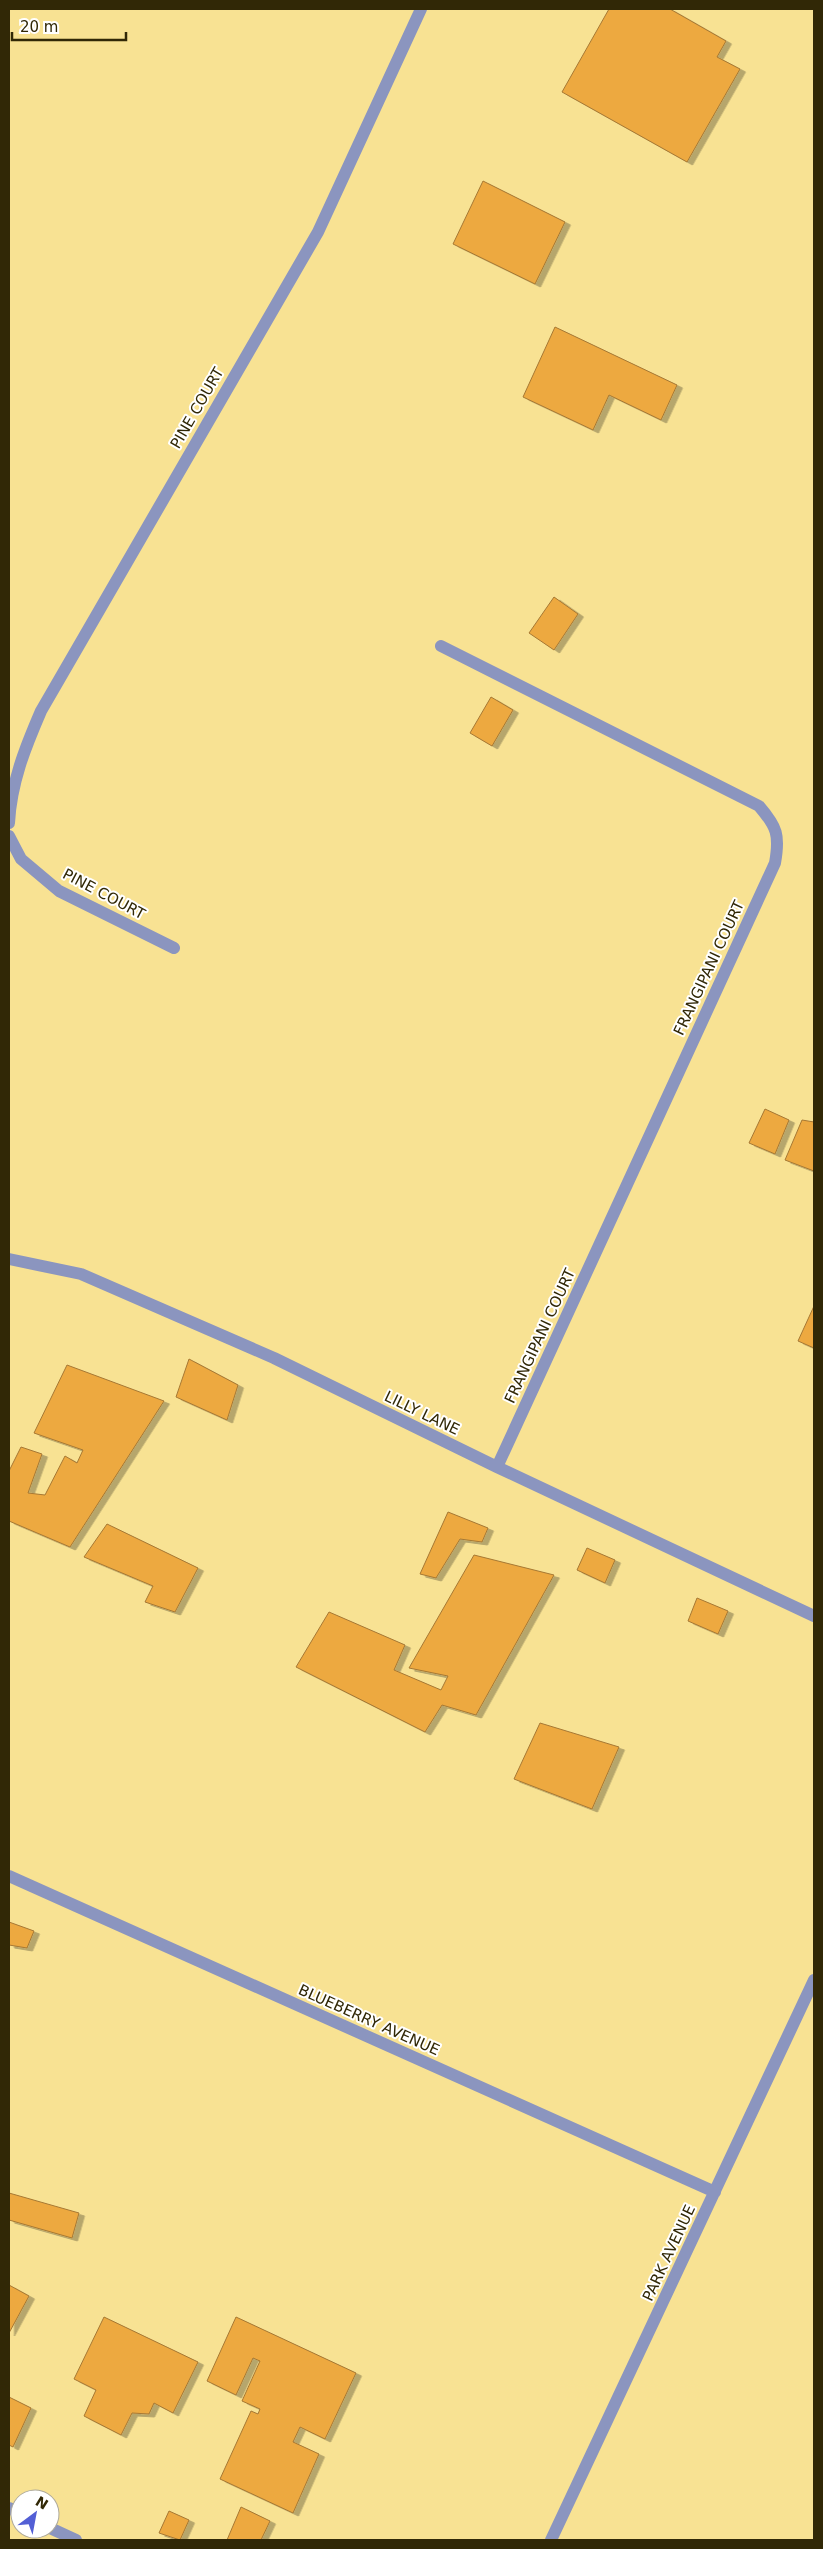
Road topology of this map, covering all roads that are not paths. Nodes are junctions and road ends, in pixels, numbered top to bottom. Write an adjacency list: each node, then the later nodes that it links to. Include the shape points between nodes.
1 (421, 9): 3 (street, PINE COURT, via 318,232 41,712 25,748 10,796)
2 (441, 646): 7 (street, FRANGIPANI COURT, via 759,806 774,824 778,843 775,862)
3 (9, 824)
4 (9, 836): 5 (street, PINE COURT, via 21,859 59,891)
5 (174, 948)
6 (9, 1259): 7 (street, LILLY LANE, via 89,1278 274,1358)
7 (497, 1467): 8 (street, LILLY LANE)
8 (814, 1616)
9 (9, 1876): 11 (street, BLUEBERRY AVENUE)
10 (814, 1980): 11 (street, PARK AVENUE)
11 (715, 2192): 14 (street, PARK AVENUE)
12 (60, 2533): 13 (street)
13 (76, 2540)
14 (551, 2540)

